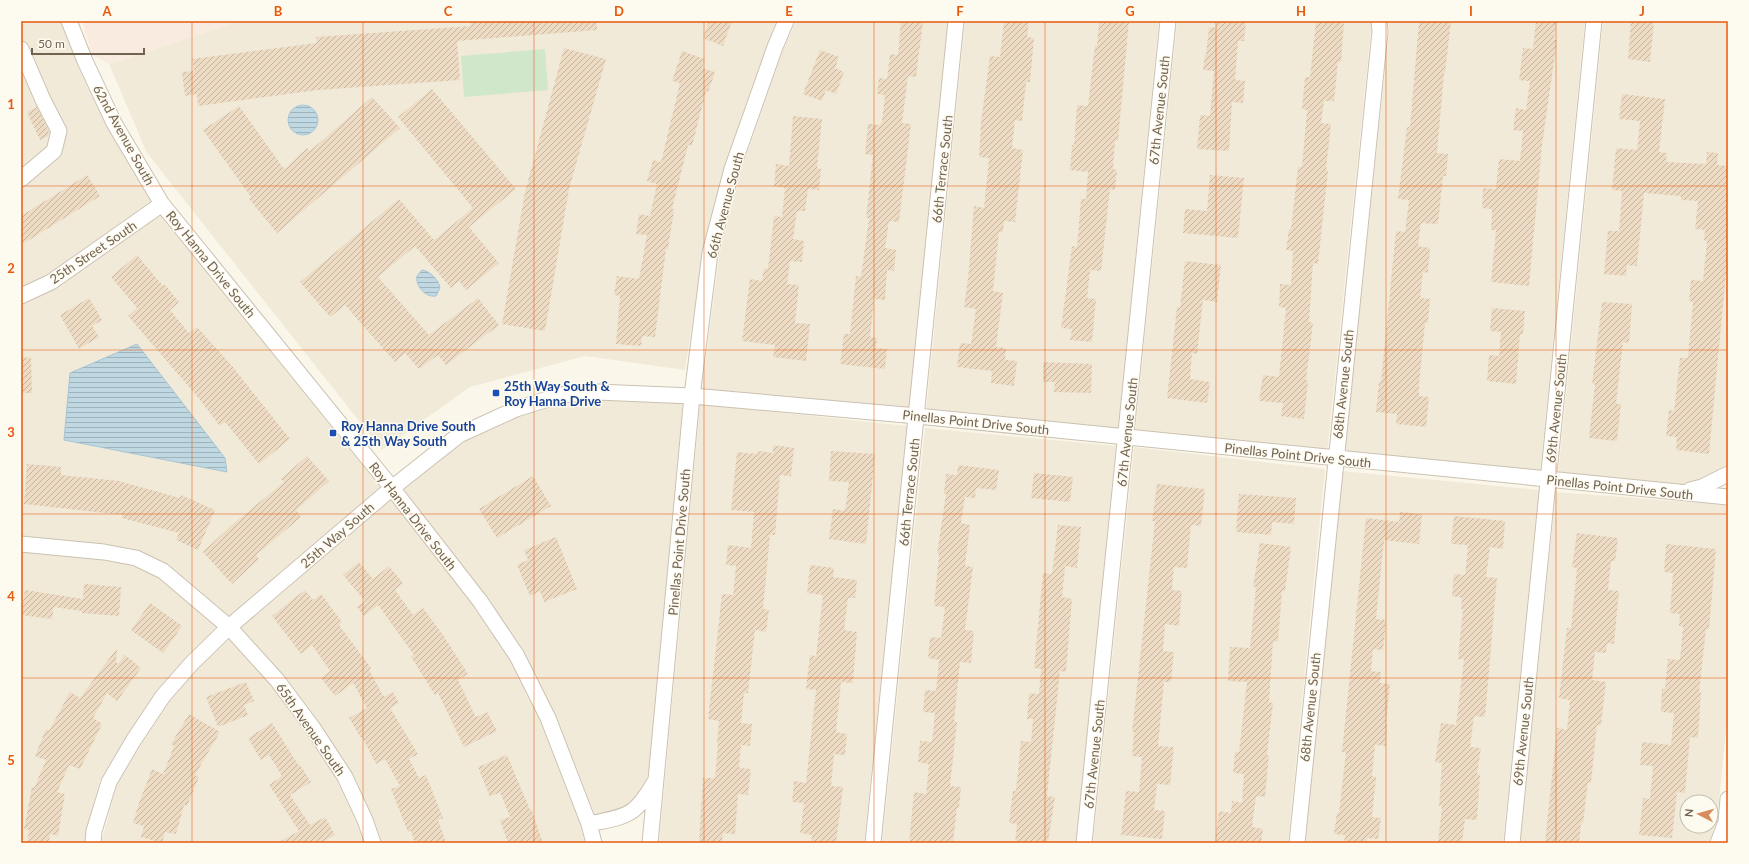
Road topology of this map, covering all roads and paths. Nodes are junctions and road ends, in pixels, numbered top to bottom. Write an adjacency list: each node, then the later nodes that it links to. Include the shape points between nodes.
1 (69, 21): 9 (street, 62nd Avenue South, via 114,123)
2 (786, 21): 11 (street, 66th Avenue South, via 732,169 712,246)
3 (956, 21): 12 (street, 66th Terrace South)
4 (1168, 21): 13 (street, 67th Avenue South)
5 (1379, 21): 14 (street, 68th Avenue South)
6 (1594, 21): 16 (street, 69th Avenue South)
7 (21, 49): 8 (street, via 59,131 54,151)
8 (21, 179)
9 (162, 204): 10 (street, 25th Street South, via 51,282); 17 (street, Roy Hanna Drive South)
10 (21, 296)
11 (692, 396): 12 (street, Pinellas Point Drive South); 17 (street, 25th Way South, via 597,392 561,395 516,409 459,435); 22 (street, Pinellas Point Drive South)
12 (917, 416): 13 (street, Pinellas Point Drive South); 29 (street, 66th Terrace South)
13 (1126, 437): 14 (street, Pinellas Point Drive South); 30 (street, 67th Avenue South)
14 (1335, 459): 16 (street, Pinellas Point Drive South); 31 (street, 68th Avenue South)
15 (1728, 474): 18 (street, via 1702,487)
16 (1549, 480): 18 (street, Pinellas Point Drive South); 32 (street, 69th Avenue South)
17 (392, 488): 21 (street, 25th Way South); 24 (street, Roy Hanna Drive South, via 480,601 517,656 548,718)
18 (1681, 493): 19 (street, Pinellas Point Drive South)
19 (1728, 497)
20 (21, 544): 21 (street, via 104,552 136,558 163,571)
21 (229, 627): 25 (street, 25th Way South, via 163,696 133,741 109,782 94,831); 26 (street, 65th Avenue South, via 277,680 313,728 345,777)
22 (657, 779): 24 (street, Pinellas Point Drive South, via 646,798 634,811 621,817); 28 (street)
23 (1728, 799): 33 (street, via 1726,822)
24 (589, 824): 27 (street, Roy Hanna Drive South)
25 (93, 843)
26 (373, 843)
27 (594, 843)
28 (650, 843)
29 (873, 843)
30 (1084, 843)
31 (1297, 843)
32 (1512, 843)
33 (1718, 843)

